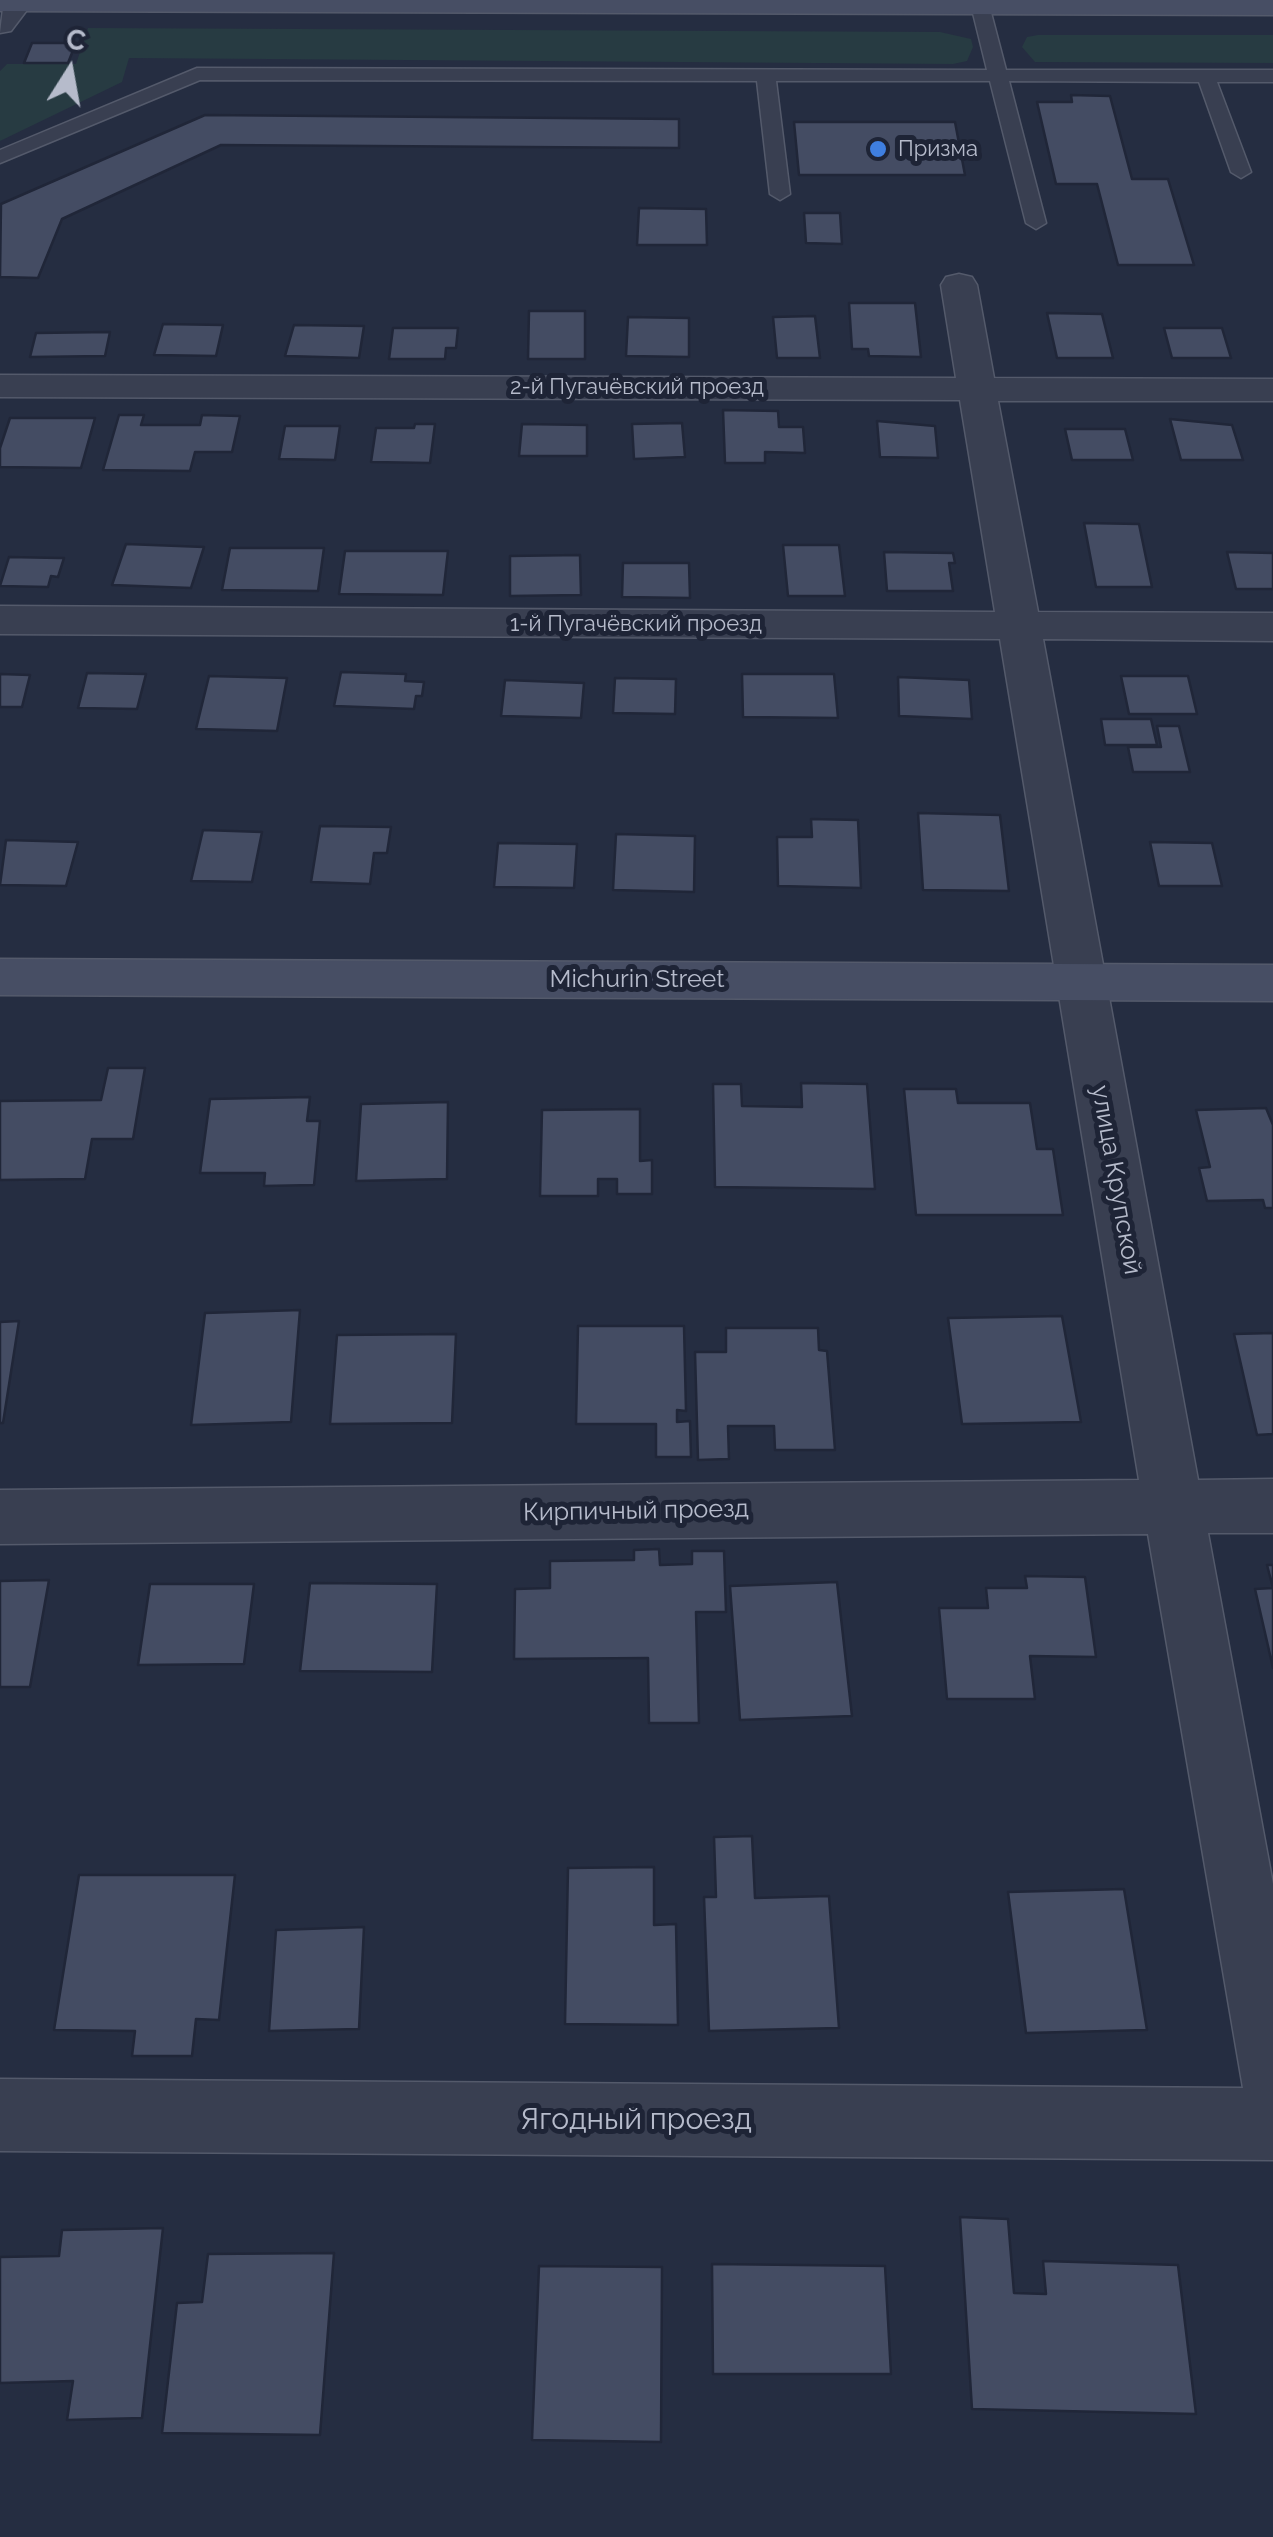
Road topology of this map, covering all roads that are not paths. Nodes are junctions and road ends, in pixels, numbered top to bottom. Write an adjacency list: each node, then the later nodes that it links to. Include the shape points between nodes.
1 (68, 1): 2 (main road); 6 (main road)
2 (529, 2): 3 (main road)
3 (914, 2): 4 (main road)
4 (980, 4): 5 (main road); 8 (lane)
5 (1273, 6)
6 (6, 9)
7 (766, 76): 8 (lane); 11 (lane, via 197,74); 13 (lane)
8 (998, 76): 9 (lane); 14 (lane)
9 (1206, 76): 10 (lane); 12 (lane)
10 (1273, 76)
11 (0, 157)
12 (1241, 172)
13 (780, 194)
14 (1036, 223)
15 (960, 285): 17 (street, улица Крупской)
16 (0, 386): 17 (street, 2-й Пугачёвский проезд)
17 (978, 388): 18 (street, 2-й Пугачёвский проезд); 20 (street, улица Крупской)
18 (1273, 390)
19 (0, 620): 20 (street, 1-й Пугачёвский проезд)
20 (1020, 626): 21 (street, 1-й Пугачёвский проезд); 23 (street, улица Крупской)
21 (1273, 628)
22 (0, 977): 23 (main road, Michurin Street)
23 (1082, 981): 24 (main road, Michurin Street); 25 (street, улица Крупской)
24 (1273, 983)
25 (1173, 1506): 26 (street, Кирпичный проезд); 27 (street, Кирпичный проезд); 28 (street, улица Крупской)
26 (1273, 1506)
27 (0, 1518)
28 (1273, 2075)
29 (0, 2115): 30 (street, Ягодный проезд)
30 (1273, 2124)

